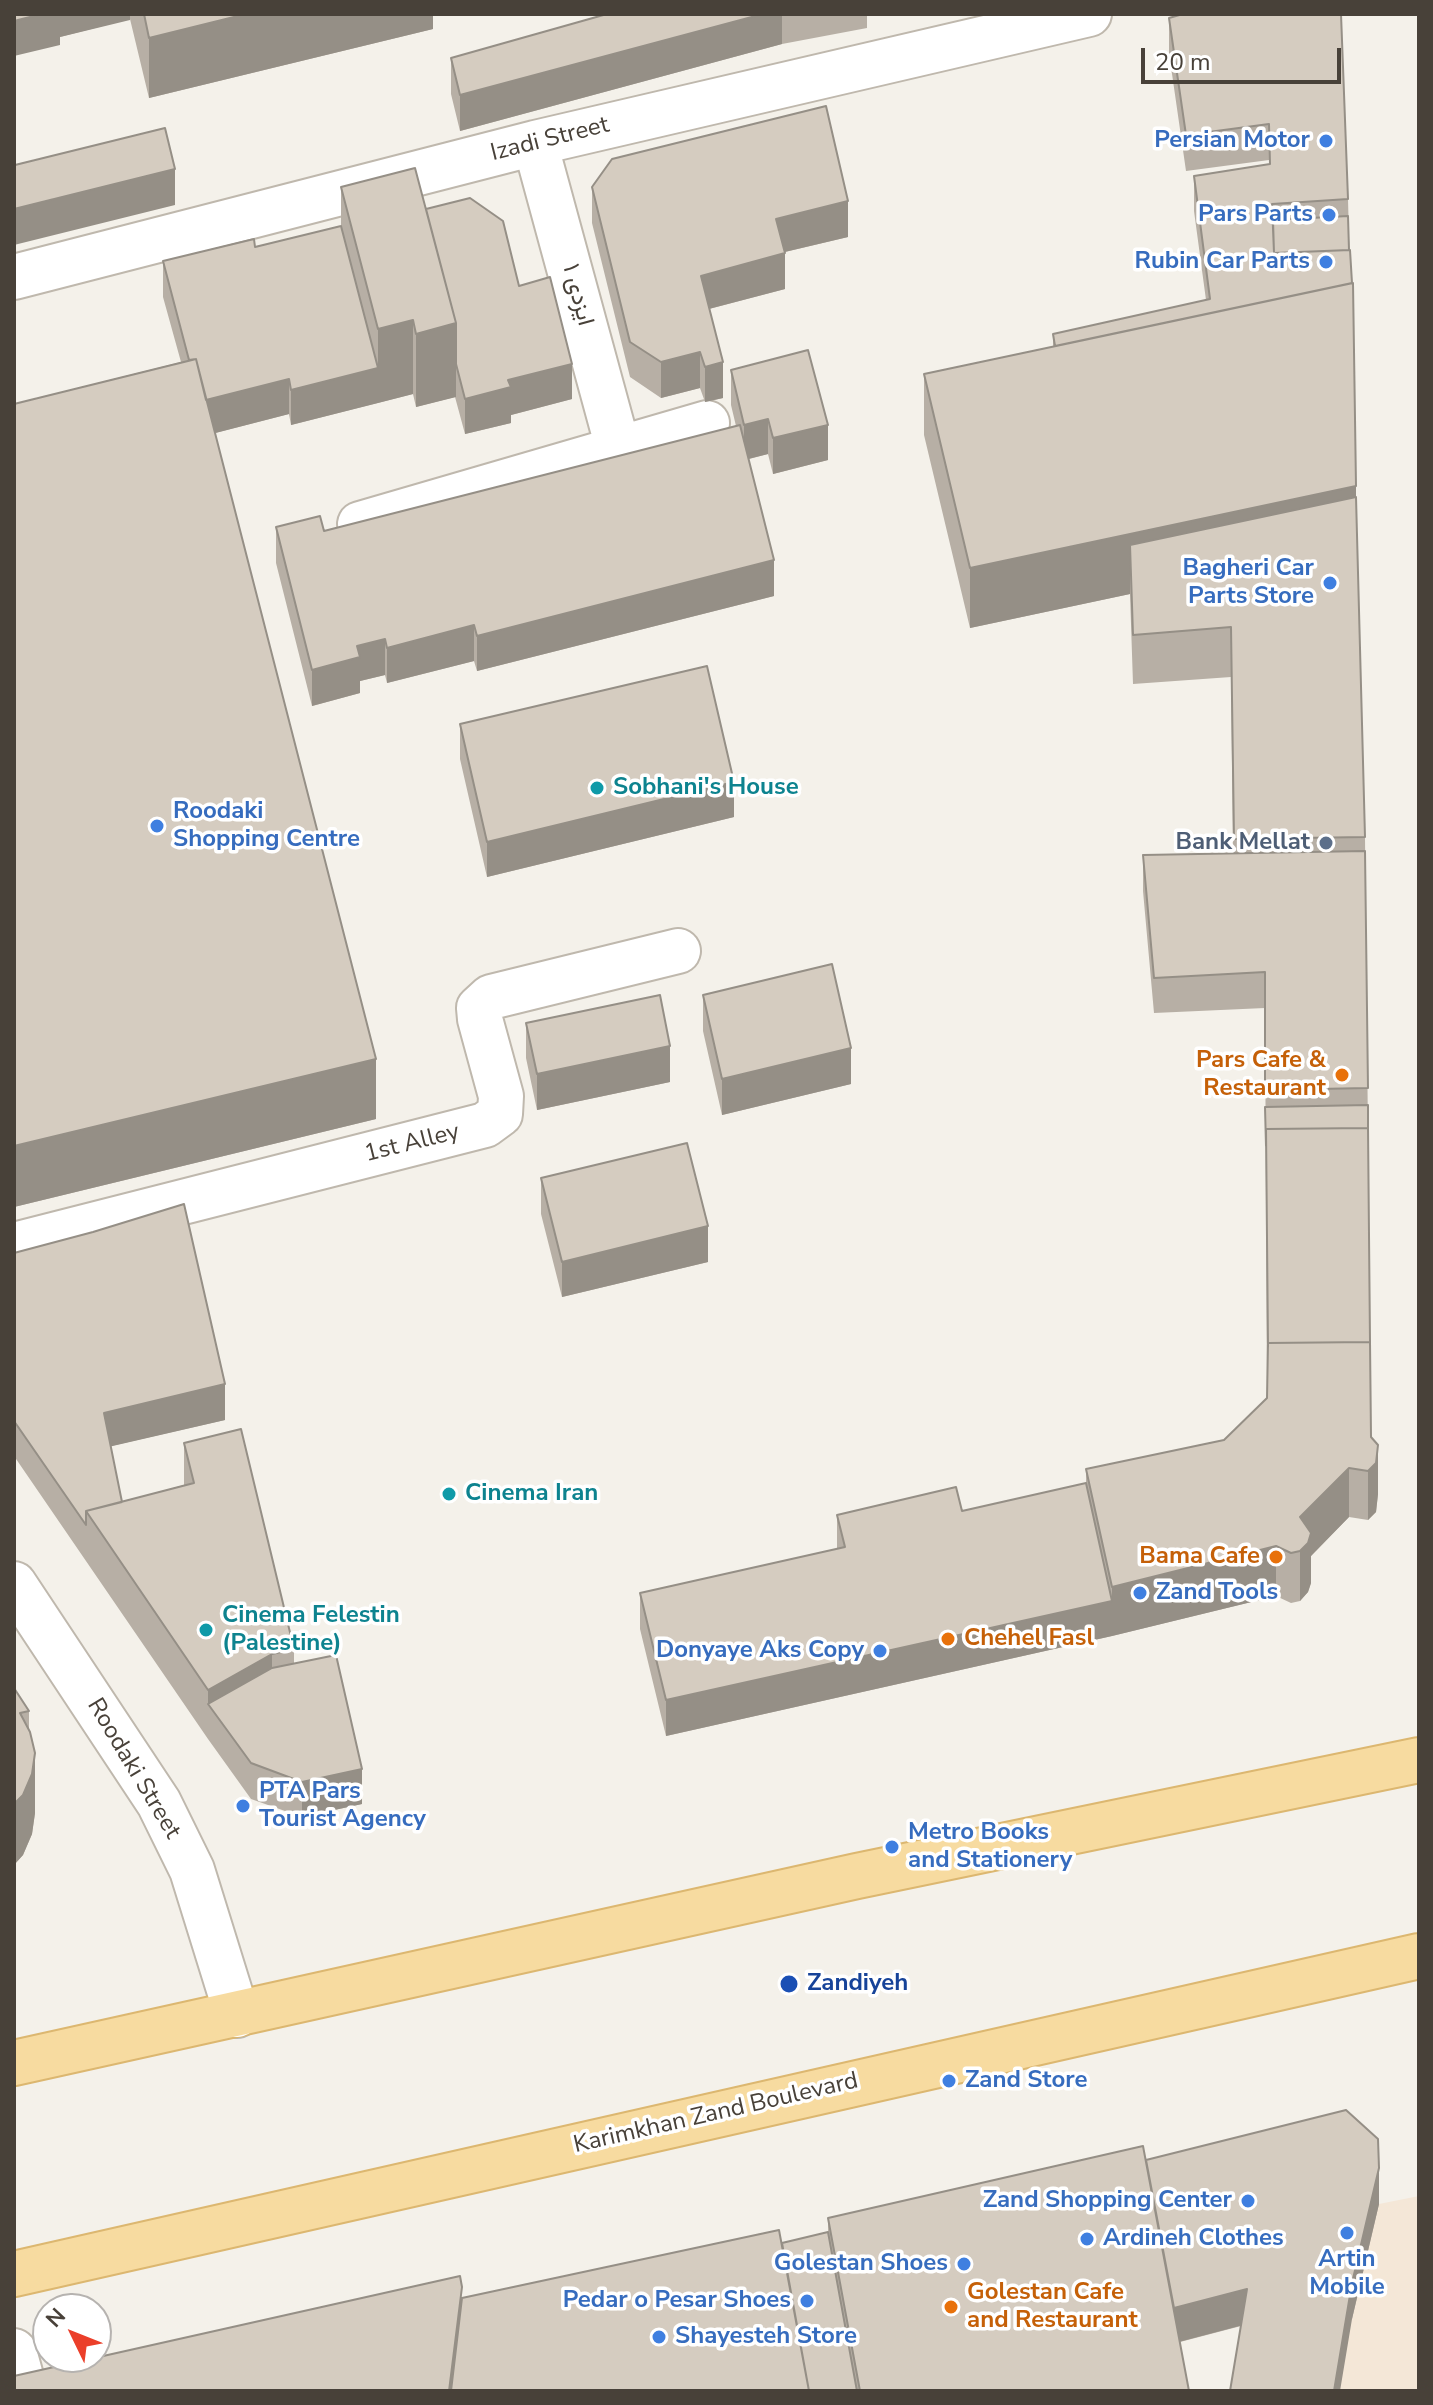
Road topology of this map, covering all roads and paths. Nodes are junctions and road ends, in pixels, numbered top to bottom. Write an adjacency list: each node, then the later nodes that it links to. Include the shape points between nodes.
1 (1089, 14): 2 (street, Izadi Street)
2 (535, 143): 3 (street, Izadi Street); 5 (street, ایزدی ۱)
3 (14, 277)
4 (707, 423): 5 (street)
5 (618, 448): 6 (street)
6 (344, 529)
7 (678, 951): 8 (street, 1st Alley, via 491,997 479,1008 480,1019 501,1105 500,1114 485,1125)
8 (14, 1245)
9 (14, 1584): 12 (street, Roodaki Street, via 159,1803 192,1870)
10 (1419, 1760): 12 (main road, via 857,1876)
11 (1419, 1956): 14 (main road, Karimkhan Zand Boulevard)
12 (237, 2015): 13 (main road)
13 (14, 2063)
14 (14, 2274)
15 (14, 2351): 16 (street)
16 (25, 2391)

